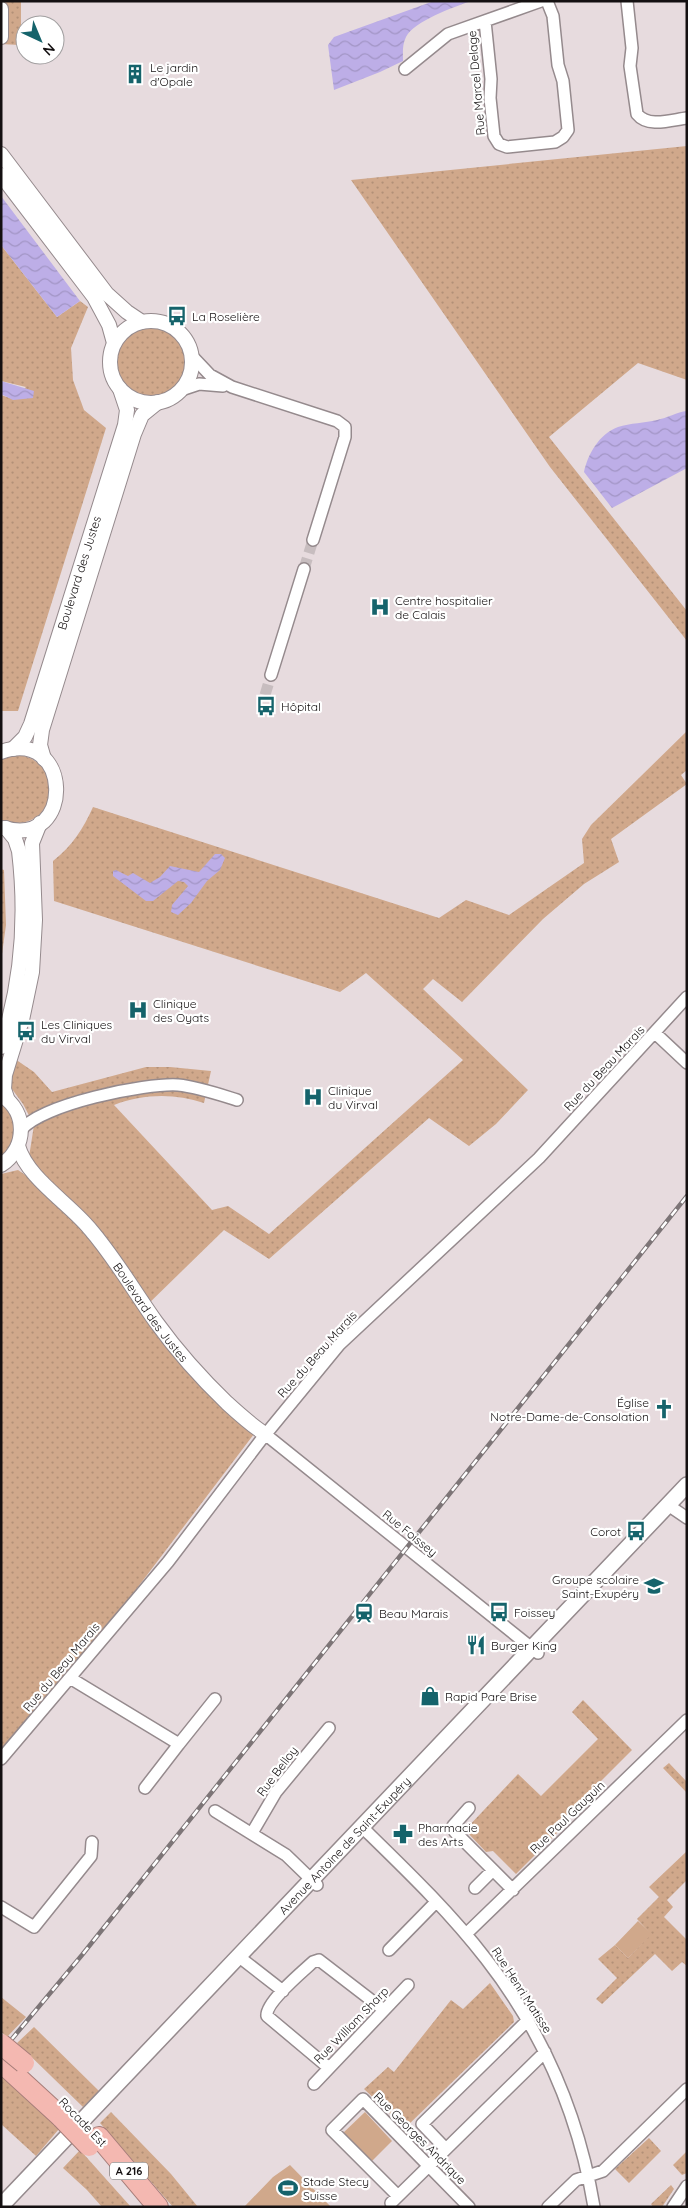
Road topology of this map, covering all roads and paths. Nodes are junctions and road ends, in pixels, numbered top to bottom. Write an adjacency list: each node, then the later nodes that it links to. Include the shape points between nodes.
1 (541, 1): 5 (street)
2 (547, 1): 5 (street, Rue Marcel Delage, via 553,16 568,126 564,136 557,141 507,147 496,141)
3 (627, 1): 8 (street, via 632,48 630,66 637,114 650,122)
4 (1, 9): 6 (street)
5 (484, 21): 7 (street, via 448,34)
6 (1, 37)
7 (405, 69)
8 (687, 118)
9 (1, 154): 11 (street, via 108,294)
10 (1, 174): 12 (street, via 94,296)
11 (142, 322): 12 (street, via 124,330); 13 (street, via 161,322 175,329 186,341)
12 (114, 343): 15 (street, via 110,368)
13 (192, 356): 14 (street, via 210,375); 16 (street, via 191,372)
14 (232, 387): 16 (street, via 204,384); 18 (street, via 337,421 346,427)
15 (120, 390): 17 (street, via 137,401); 21 (street, Boulevard des Justes, via 126,410 125,425 32,724 25,737)
16 (180, 390): 17 (street)
17 (158, 402): 22 (street, Boulevard des Justes, via 142,415 134,434 42,730 40,745)
18 (313, 540)
19 (304, 569): 20 (street)
20 (271, 675)
21 (7, 751): 22 (street, via 30,751)
22 (44, 759): 23 (street, via 54,772 57,793 53,808)
23 (40, 823): 24 (street, via 22,830); 29 (street, via 32,843 35,904 32,972 5,1075)
24 (4, 828): 27 (street, via 15,839 19,851 22,934 18,982)
25 (687, 997): 26 (street, Rue du Beau Marais)
26 (655, 1033): 28 (street); 36 (street, Rue du Beau Marais, via 539,1158 348,1336)
27 (1, 1046)
28 (687, 1063)
29 (7, 1100): 31 (street, via 30,1112); 32 (street, via 19,1116)
30 (237, 1100): 31 (street, via 197,1088 161,1085 128,1089)
31 (62, 1107): 32 (street, via 34,1119)
32 (21, 1130): 33 (street)
33 (18, 1146): 34 (street); 35 (street, Boulevard des Justes, via 25,1164)
34 (1, 1166): 35 (street, Boulevard des Justes, via 21,1168)
35 (44, 1183): 36 (street, Boulevard des Justes, via 91,1229 166,1336 195,1371)
36 (265, 1434): 41 (street, Rue Foissey); 42 (street, Rue du Beau Marais, via 168,1562)
37 (687, 1485): 39 (main road, Avenue Antoine de Saint-Exupéry)
38 (687, 1496): 39 (main road, Avenue Antoine de Saint-Exupéry)
39 (671, 1507): 40 (street); 41 (main road, Avenue Antoine de Saint-Exupéry)
40 (687, 1518)
41 (535, 1650): 51 (main road, Avenue Antoine de Saint-Exupéry)
42 (70, 1678): 46 (street); 47 (street, Rue du Beau Marais)
43 (215, 1699): 46 (street)
44 (687, 1720): 57 (street, Rue Paul Gauguin)
45 (329, 1728): 52 (street, Rue Belloy, via 276,1792)
46 (179, 1744): 48 (street)
47 (1, 1759)
48 (145, 1788)
49 (469, 1808): 54 (street, via 453,1826 455,1832)
50 (215, 1811): 52 (street)
51 (365, 1829): 55 (main road, Avenue Antoine de Saint-Exupéry); 58 (street, Rue Henri Matisse)
52 (252, 1833): 55 (street, via 286,1855)
53 (92, 1842): 59 (street, via 91,1856 34,1927)
54 (493, 1870): 56 (street); 57 (street)
55 (314, 1883): 62 (main road, Avenue Antoine de Saint-Exupéry)
56 (475, 1888)
57 (513, 1890): 60 (street, Rue Paul Gauguin)
58 (436, 1902): 60 (street, Rue Henri Matisse); 61 (street)
59 (1, 1907)
60 (466, 1934): 66 (street, Rue Henri Matisse, via 497,1973)
61 (389, 1950)
62 (242, 1959): 64 (street); 78 (main road, Avenue Antoine de Saint-Exupéry); 79 (main road, Avenue Antoine de Saint-Exupéry)
63 (408, 1985): 65 (street, Rue William Sharp)
64 (283, 1991): 65 (street, via 313,1962 323,1962); 70 (street, via 267,2010 270,2019)
65 (384, 2010): 70 (street, Rue William Sharp)
66 (527, 2021): 68 (street, Rue Henri Matisse); 74 (street, Rue Georges Andrique, via 422,2124)
67 (1, 2044): 69 (highway, Rocade Est / A 216, bridge)
68 (545, 2052): 74 (street); 76 (street, Rue Henri Matisse, via 573,2121)
69 (14, 2066): 73 (highway, Rocade Est / A 216, bridge)
70 (329, 2068): 71 (street, Rue William Sharp)
71 (314, 2084)
72 (687, 2089): 76 (street, via 606,2169)
73 (94, 2142): 80 (highway, Rocade Est / A 216); 81 (highway, Rocade Est / A 216)
74 (446, 2149): 75 (street)
75 (429, 2166): 75 (street, Rue Georges Andrique, via 394,2199 332,2130 364,2099); 82 (street, Rue Georges Andrique)
76 (589, 2176): 83 (street, via 576,2180); 84 (street, Rue Henri Matisse)
77 (687, 2186): 85 (street)
78 (1, 2206)
79 (11, 2207)
80 (141, 2207)
81 (158, 2207)
82 (470, 2207)
83 (548, 2207)
84 (594, 2207)
85 (673, 2207)

